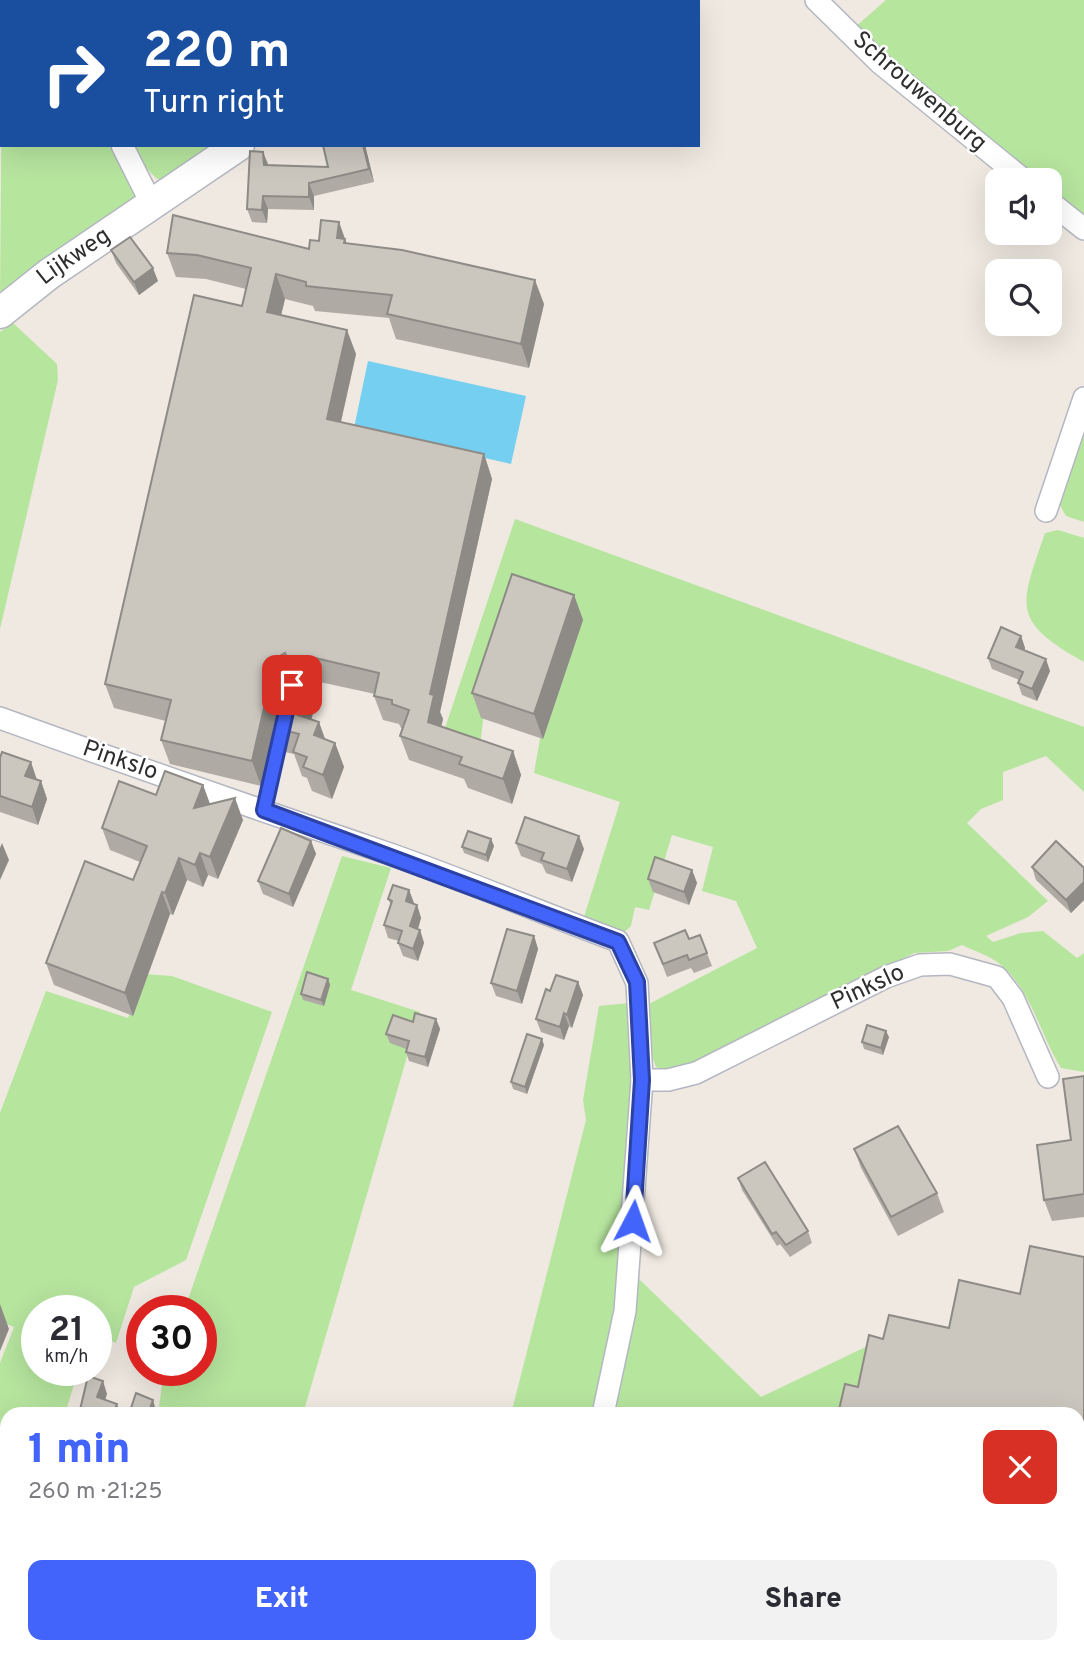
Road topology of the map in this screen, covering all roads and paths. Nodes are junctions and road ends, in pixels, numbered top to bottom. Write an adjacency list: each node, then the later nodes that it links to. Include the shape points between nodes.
1 (816, 0): 4 (street, Schrouwenburg, via 880,63)
2 (123, 147): 5 (street)
3 (236, 147): 5 (street, Lijkweg)
4 (1009, 168)
5 (150, 203): 8 (street, Lijkweg)
6 (1062, 212): 7 (street)
7 (1084, 229)
8 (0, 313)
9 (1084, 398): 10 (street)
10 (1046, 511)
11 (286, 710): 13 (lane)
12 (0, 718): 13 (street, Pinkslo)
13 (264, 810): 15 (street, Pinkslo, via 618,942 637,982)
14 (1048, 1077): 15 (street, Pinkslo, via 1013,998 997,977 950,964 920,965 886,977 696,1073)
15 (642, 1080): 16 (street, Pinkslo, via 625,1311)
16 (604, 1407)

